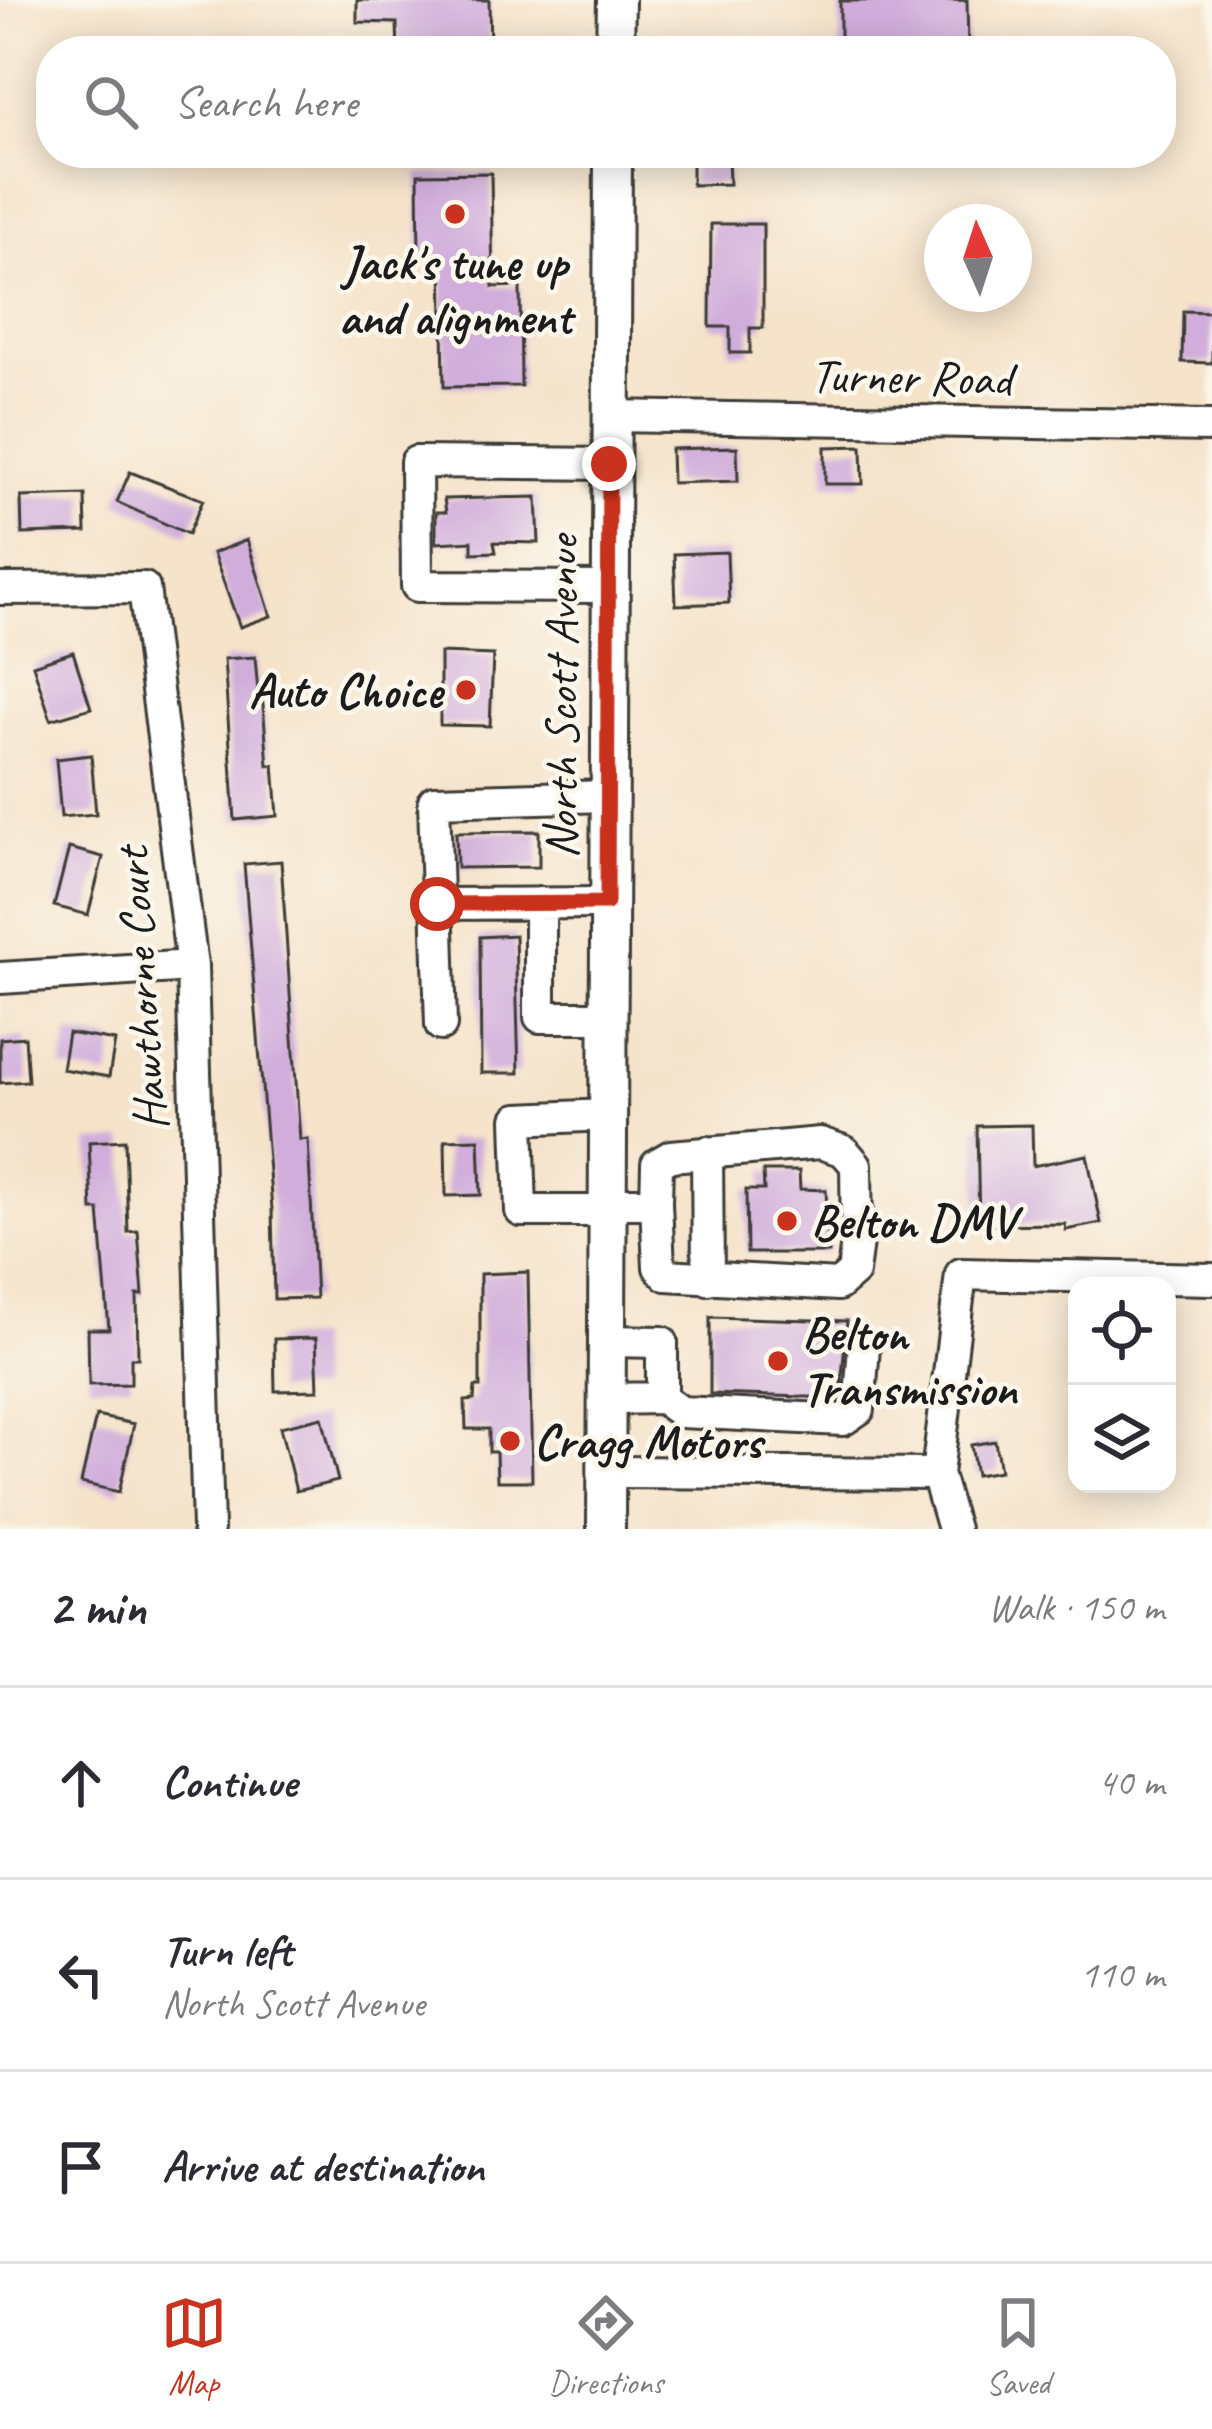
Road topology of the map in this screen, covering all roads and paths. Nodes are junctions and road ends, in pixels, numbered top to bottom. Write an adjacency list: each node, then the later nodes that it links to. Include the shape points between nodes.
1 (616, 0): 2 (main road)
2 (615, 36)
3 (613, 168): 4 (main road, North Scott Avenue)
4 (609, 416): 5 (street, Turner Road); 6 (main road, North Scott Avenue)
5 (1212, 426)
6 (609, 464): 7 (main road, North Scott Avenue); 7 (street, via 416,462 417,586)
7 (608, 587): 9 (main road, North Scott Avenue)
8 (0, 589): 13 (street, Hawthorne Court, via 144,588)
9 (608, 796): 11 (main road, North Scott Avenue); 12 (street, via 434,801)
10 (540, 903): 11 (street); 12 (street); 15 (street, via 540,1017)
11 (607, 903): 15 (main road, North Scott Avenue)
12 (437, 904): 16 (street)
13 (191, 966): 14 (street); 29 (street, Hawthorne Court)
14 (0, 978)
15 (607, 1017): 17 (main road, North Scott Avenue)
16 (441, 1024)
17 (607, 1115): 20 (main road, North Scott Avenue); 20 (street, via 518,1119 520,1210)
18 (707, 1152): 19 (street, via 657,1164); 21 (street); 21 (street, via 820,1143 844,1151 856,1166 854,1273 838,1285)
19 (656, 1203): 20 (street); 21 (street, via 659,1267 666,1275)
20 (607, 1207): 23 (main road, North Scott Avenue)
21 (709, 1279)
22 (1212, 1279): 28 (street, via 961,1274)
23 (606, 1341): 25 (street, via 662,1342); 26 (main road, North Scott Avenue)
24 (863, 1347): 25 (street, via 859,1409 843,1420 681,1412)
25 (662, 1398): 26 (street)
26 (606, 1399): 27 (main road, North Scott Avenue)
27 (606, 1472): 28 (street); 30 (main road, North Scott Avenue)
28 (937, 1474): 31 (street)
29 (208, 1529)
30 (606, 1529)
31 (953, 1529)

